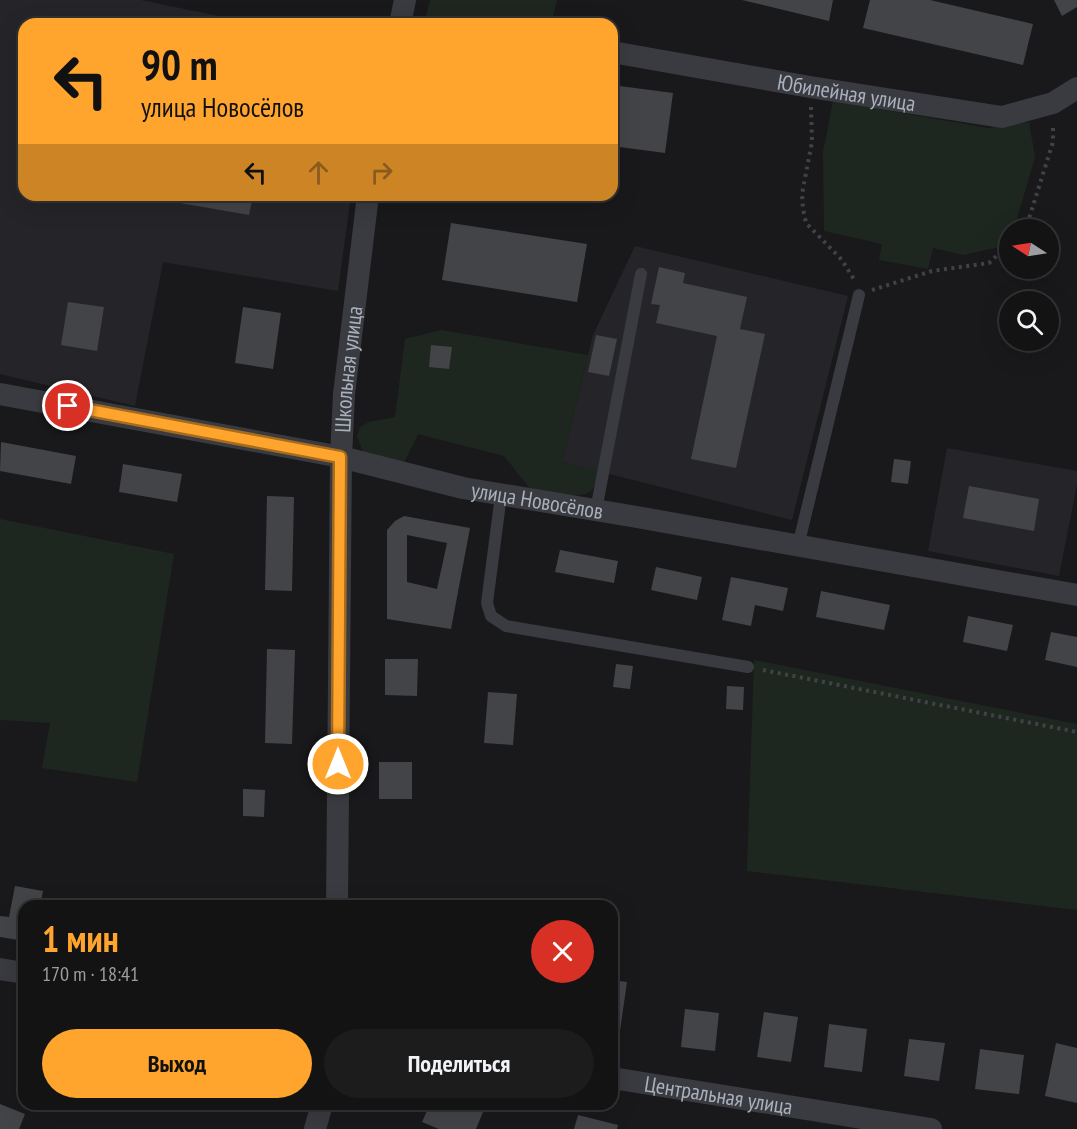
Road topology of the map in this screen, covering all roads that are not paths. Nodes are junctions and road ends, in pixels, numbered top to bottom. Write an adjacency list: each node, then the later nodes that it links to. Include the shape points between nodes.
1 (405, 0): 2 (street)
2 (401, 18)
3 (618, 53): 4 (street, Юбилейная улица, via 1002,117 1053,103)
4 (1077, 88)
5 (367, 201): 9 (street, Школьная улица)
6 (641, 274): 11 (lane)
7 (859, 295): 12 (lane)
8 (0, 394): 9 (street, улица Новосёлов)
9 (340, 457): 10 (street, улица Новосёлов); 15 (street, Школьная улица)
10 (501, 495): 11 (street, улица Новосёлов); 14 (lane, via 487,603 491,616 506,626)
11 (596, 510): 12 (street, улица Новосёлов)
12 (798, 546): 13 (street, улица Новосёлов)
13 (1077, 595)
14 (748, 667)
15 (337, 900)
16 (0, 969): 17 (street)
17 (18, 972)
18 (618, 1079): 21 (street, Центральная улица)
19 (320, 1110): 20 (street)
20 (315, 1129)
21 (929, 1129)

